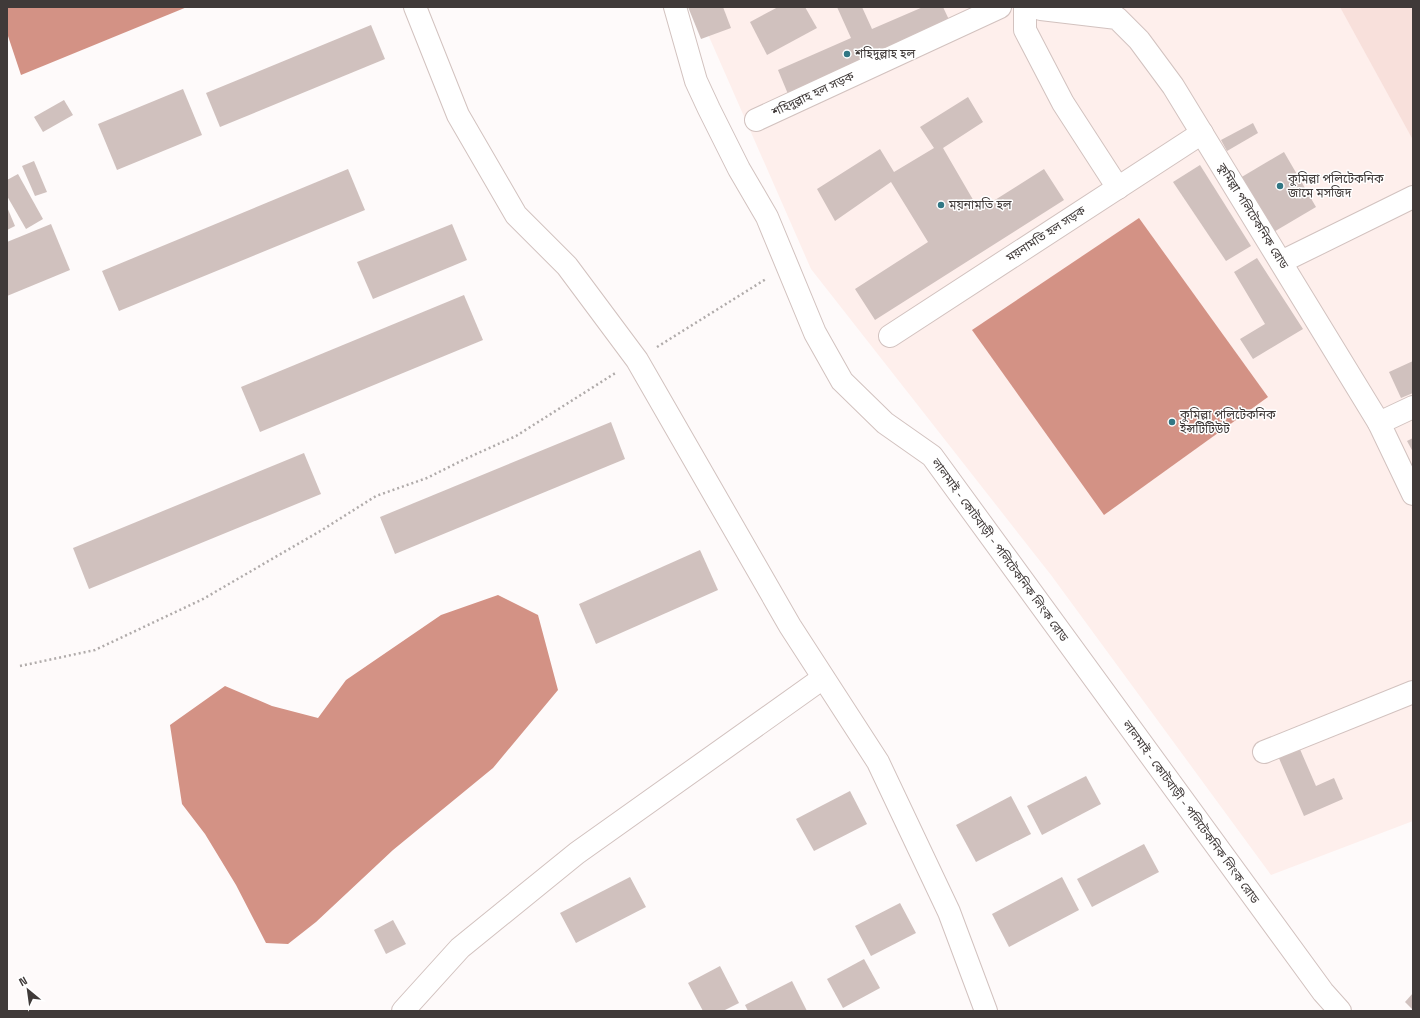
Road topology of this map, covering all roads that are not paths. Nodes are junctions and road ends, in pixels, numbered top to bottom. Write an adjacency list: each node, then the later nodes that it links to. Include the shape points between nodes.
1 (415, 7): 15 (street, via 458,115 516,215 566,266 637,360 790,626)
2 (675, 7): 20 (street, লালমাই - কোটবাড়ী - পলিটেকনিক লিংক রোড, via 696,81 739,170 767,217 815,333 842,381 885,423 932,456 1323,992)
3 (1000, 7): 6 (street, শহিদুল্লাহ হল সড়ক)
4 (1025, 7): 8 (street, via 1025,30 1032,44 1063,103)
5 (1038, 7): 7 (street, কুমিল্লা পলিটেকনিক রোড, via 1117,18 1139,40 1173,86)
6 (756, 120)
7 (1202, 133): 8 (street, ময়নামতি হল সড়ক); 10 (street, কুমিল্লা পলিটেকনিক রোড)
8 (1118, 188): 11 (street, ময়নামতি হল সড়ক)
9 (1413, 197): 10 (street)
10 (1281, 262): 13 (street, কুমিল্লা পলিটেকনিক রোড)
11 (890, 336)
12 (1413, 407): 13 (street)
13 (1379, 423): 14 (street, কুমিল্লা পলিটেকনিক রোড)
14 (1413, 494)
15 (823, 678): 18 (street, via 571,858 460,948); 19 (street, via 878,762 949,912)
16 (1413, 692): 17 (street)
17 (1264, 752)
18 (403, 1011)
19 (986, 1011)
20 (1340, 1011)

